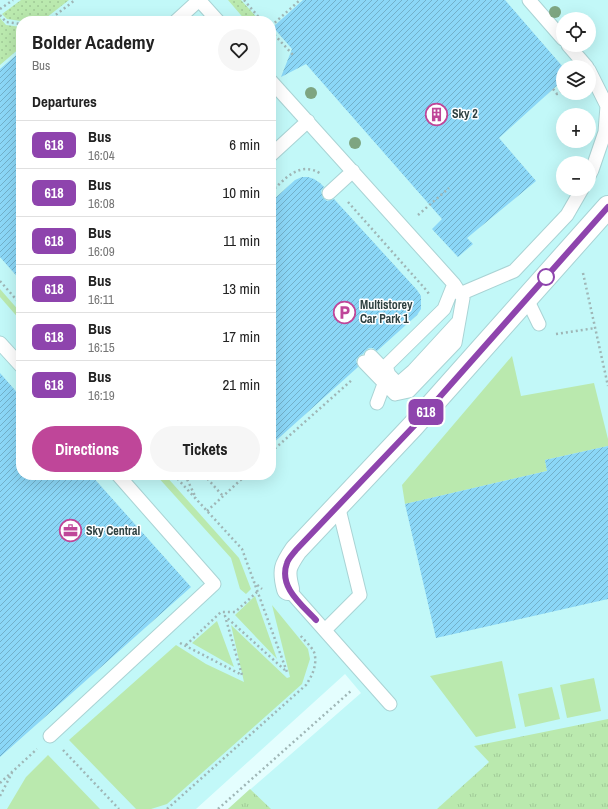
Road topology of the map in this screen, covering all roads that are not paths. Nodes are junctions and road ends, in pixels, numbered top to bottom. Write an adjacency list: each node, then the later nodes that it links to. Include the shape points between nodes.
1 (199, 0): 3 (lane); 4 (lane)
2 (529, 0): 5 (lane)
3 (181, 16)
4 (213, 16)
5 (556, 31)
6 (574, 52): 7 (lane)
7 (581, 60)
8 (596, 84): 12 (lane, via 607,106 605,132)
9 (276, 86): 10 (lane)
10 (308, 122): 11 (lane); 13 (lane)
11 (276, 151)
12 (596, 158)
13 (353, 171): 14 (lane); 17 (lane)
14 (332, 191)
15 (578, 196): 17 (lane, via 567,215 514,271)
16 (608, 207): 18 (street)
17 (459, 295): 23 (lane); 23 (lane, via 459,320 455,343 409,391 395,394)
18 (527, 299): 19 (lane); 26 (street, via 414,426)
19 (539, 324)
20 (0, 343): 21 (lane)
21 (16, 361)
22 (368, 361): 23 (lane)
23 (386, 375): 24 (lane)
24 (378, 403)
25 (122, 480): 30 (lane, via 214,584)
26 (338, 505): 27 (street, via 287,563 285,577); 28 (lane, via 360,594)
27 (288, 589): 28 (lane)
28 (325, 630): 29 (lane)
29 (390, 704)
30 (50, 736)

